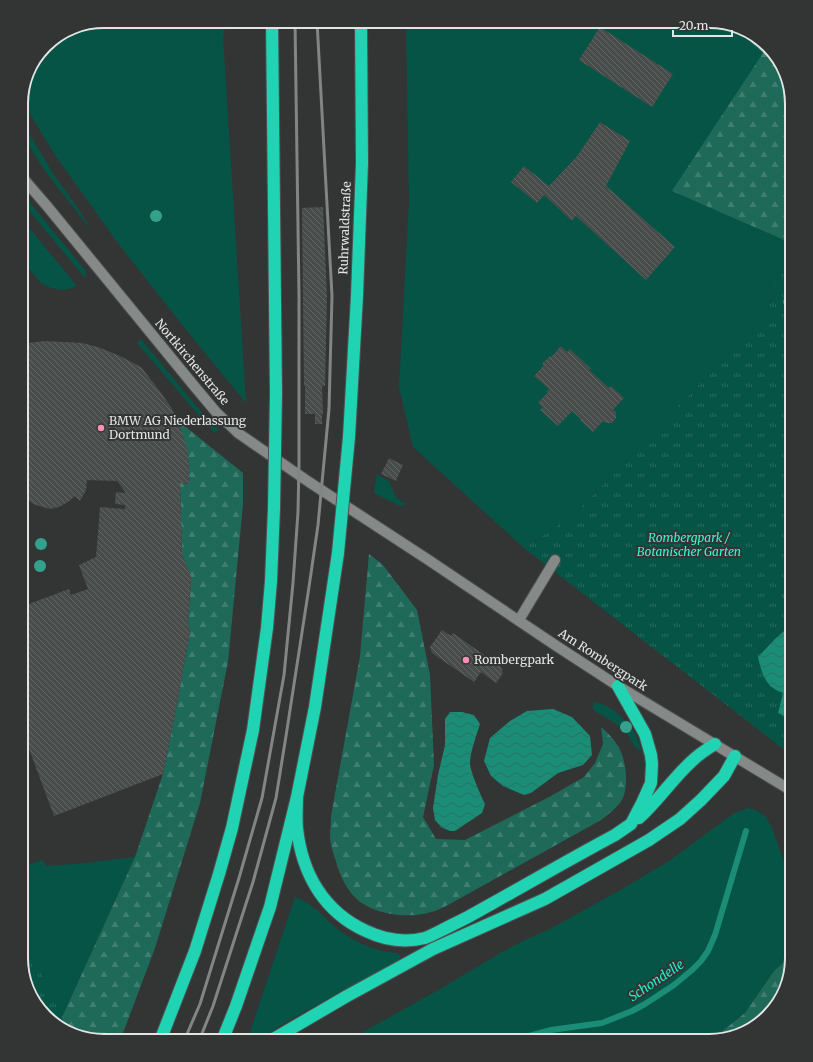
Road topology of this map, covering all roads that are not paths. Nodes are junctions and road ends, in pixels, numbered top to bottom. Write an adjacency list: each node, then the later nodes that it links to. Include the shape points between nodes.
1 (272, 28): 15 (highway, bridge, via 276,394 272,581 267,628 253,730 232,828 195,951)
2 (361, 28): 13 (highway, Ruhrwaldstraße, bridge, via 362,163 349,437 338,553 316,708)
3 (28, 178): 5 (main road, Nortkirchenstraße)
4 (28, 184): 5 (main road, Nortkirchenstraße)
5 (47, 206): 6 (main road, Nortkirchenstraße, via 195,388 238,433)
6 (404, 544): 8 (main road, Am Rombergpark)
7 (554, 560): 8 (main road)
8 (519, 620): 9 (main road, Am Rombergpark)
9 (618, 686): 10 (main road, Am Rombergpark); 14 (highway, via 645,734 652,764 651,783)
10 (715, 744): 11 (main road, Am Rombergpark); 14 (highway, via 692,761)
11 (735, 756): 12 (main road, Am Rombergpark); 17 (highway, via 724,776 701,800 680,819 649,840 545,899 432,948)
12 (785, 787)
13 (296, 797): 14 (highway, via 297,828 304,861 326,902 339,915 359,928 376,936 395,940 427,937 446,928); 16 (highway, via 270,907)
14 (631, 824)
15 (163, 1034)
16 (225, 1034)
17 (282, 1034)

